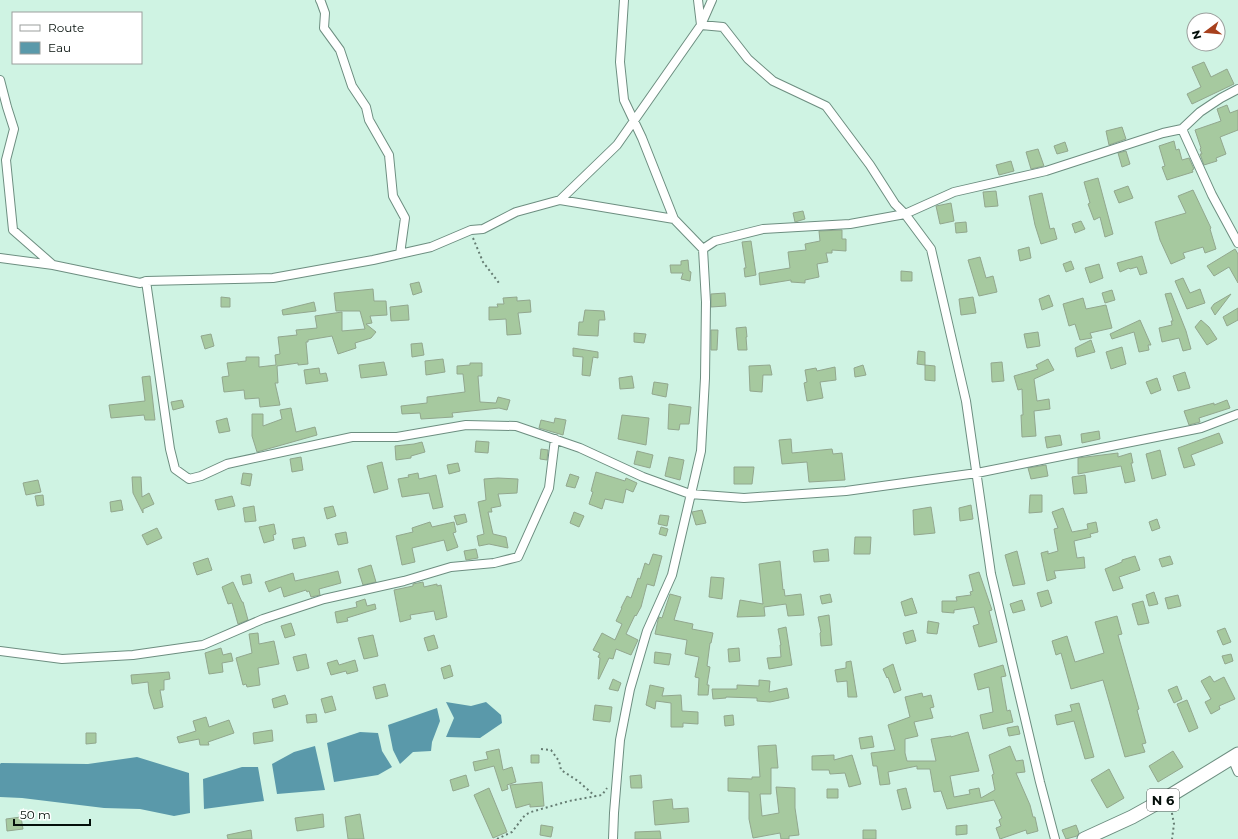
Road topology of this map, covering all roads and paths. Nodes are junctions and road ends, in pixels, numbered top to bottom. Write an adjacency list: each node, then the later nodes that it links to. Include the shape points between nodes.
1 (320, 0): 16 (street, via 325,13 324,28 340,50 352,86 366,107 369,120 389,155 392,196 405,218)
2 (624, 0): 8 (street, via 620,62 624,100)
3 (698, 0): 5 (street)
4 (712, 0): 5 (street)
5 (701, 24): 8 (street); 11 (street, via 723,27 748,59 773,81 826,106 870,165 895,204)
6 (0, 80): 18 (street, via 14,129 6,160 13,230)
7 (1238, 89): 9 (street, via 1200,112)
8 (634, 121): 10 (street, via 617,145); 12 (street)
9 (1182, 129): 11 (street, via 1046,171 954,192); 14 (street, via 1212,195)
10 (560, 200): 12 (street); 13 (street, via 516,212 483,229)
11 (905, 214): 15 (street, via 850,224 763,229 715,241); 23 (street, via 931,249 966,401)
12 (674, 219): 15 (street)
13 (471, 230): 16 (street, via 431,247); 20 (path, via 483,262)
14 (1238, 243)
15 (703, 250): 24 (street, via 706,378 701,451)
16 (400, 254): 19 (street, via 273,278)
17 (0, 258): 18 (street)
18 (53, 265): 19 (street, via 140,283)
19 (146, 281): 22 (street, via 170,449 175,469 189,479 227,464 352,438 397,437 466,425 516,426)
20 (499, 283)
21 (1238, 414): 23 (street, via 1201,428)
22 (555, 439): 24 (street); 25 (street, via 550,488 518,558 450,567 324,600 264,619 203,645 133,655 62,659)
23 (977, 473): 24 (street, via 846,491 744,498); 34 (street, via 991,574)
24 (690, 494): 28 (street, via 672,575 647,631 630,690 620,740)
25 (0, 651)
26 (542, 749): 30 (path, via 551,750 561,770)
27 (1235, 756): 29 (street); 31 (main road, N 6)
28 (618, 772): 30 (path, via 602,795); 33 (street)
29 (1238, 772)
30 (594, 796): 32 (path, via 525,815 512,832)
31 (1168, 797): 35 (main road, N 6); 36 (path, via 1174,824)
32 (496, 839)
33 (613, 839)
34 (1056, 839)
35 (1084, 839)
36 (1172, 839)

